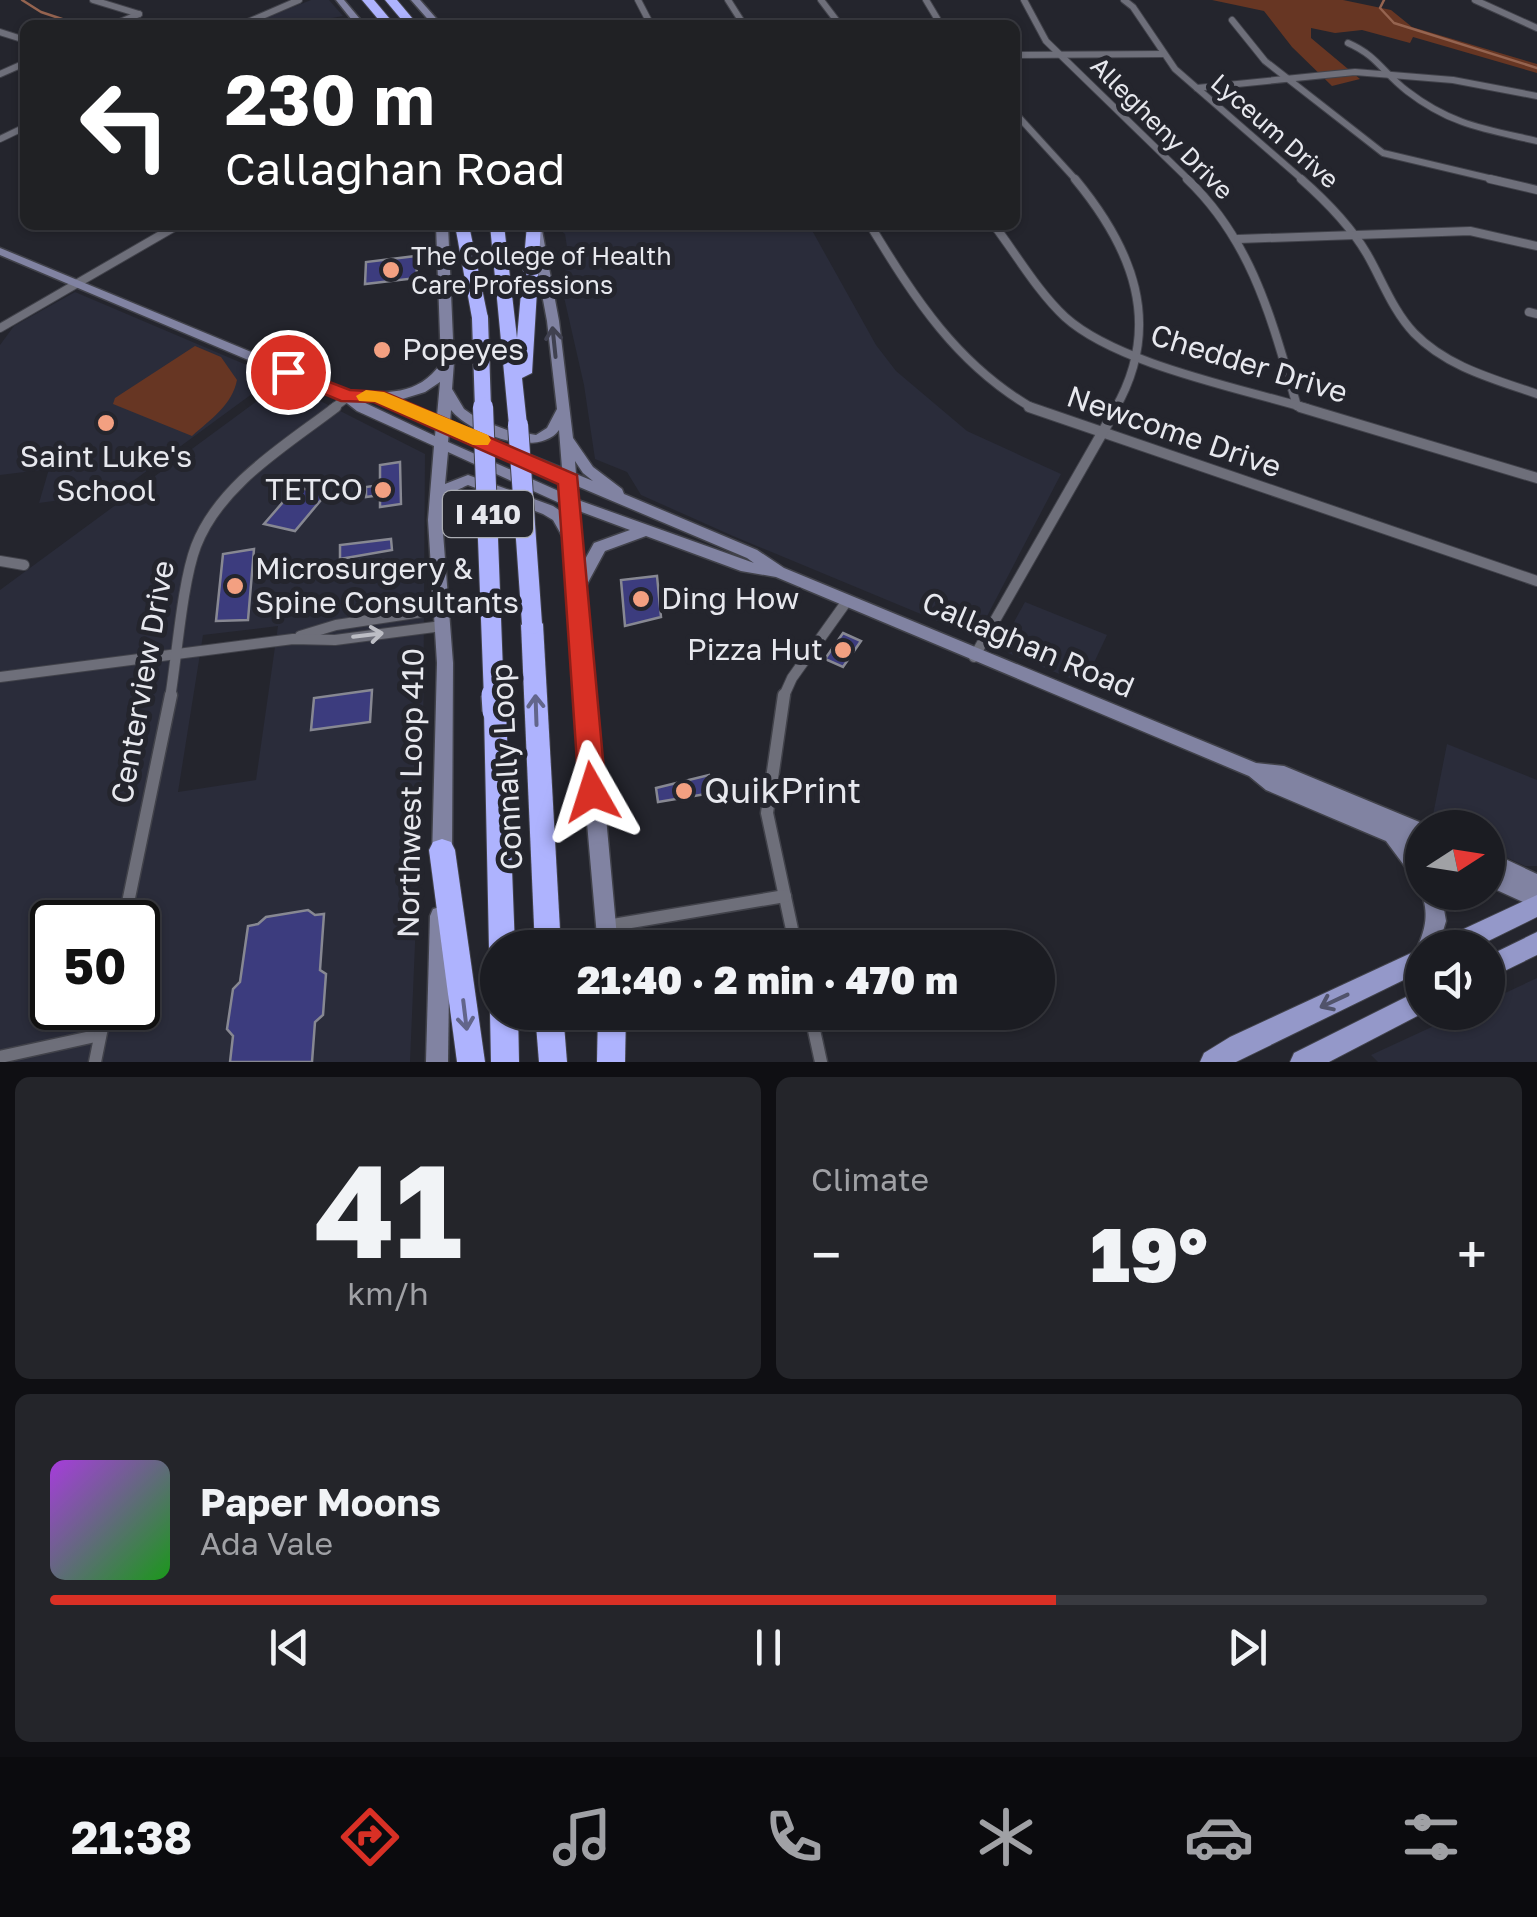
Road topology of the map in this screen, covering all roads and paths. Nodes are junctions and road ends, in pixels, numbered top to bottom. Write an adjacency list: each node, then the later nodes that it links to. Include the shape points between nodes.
1 (93, 0): 14 (street, via 139,14)
2 (299, 0): 15 (street)
3 (340, 0): 16 (main road)
4 (368, 0): 17 (highway)
5 (390, 0): 18 (highway)
6 (415, 0): 19 (main road)
7 (638, 0): 12 (street)
8 (820, 0): 21 (street)
9 (1024, 0): 25 (street, Allegheny Drive)
10 (1124, 0): 26 (street, Lyceum Drive)
11 (1481, 1): 23 (street)
12 (646, 16): 13 (street); 20 (street)
13 (656, 16)
14 (125, 20)
15 (252, 20)
16 (357, 20)
17 (385, 20)
18 (408, 20)
19 (433, 20)
20 (648, 20)
21 (836, 20)
22 (1232, 20): 29 (street)
23 (1537, 28)
24 (1348, 43): 28 (street, via 1372,53)
25 (1058, 54): 26 (street); 27 (street); 45 (street, Allegheny Drive, via 1204,195)
26 (1164, 54): 30 (street, Lyceum Drive)
27 (1020, 55)
28 (1392, 74): 29 (street); 31 (street); 33 (street, via 1458,125)
29 (1285, 77): 30 (street); 34 (street, via 1393,158)
30 (1197, 88): 44 (street, Lyceum Drive, via 1320,193)
31 (1537, 96)
32 (1020, 119): 51 (street, via 1118,232 1138,291)
33 (1537, 141)
34 (1537, 190)
35 (169, 230): 48 (street)
36 (442, 230): 52 (main road, Northwest Loop 410)
37 (463, 230): 49 (highway)
38 (472, 230): 49 (highway, Connally Loop / I 410)
39 (499, 230): 60 (highway, Connally Loop / I 410)
40 (535, 230): 60 (highway)
41 (536, 230): 58 (main road, one-way to 41)
42 (873, 230): 62 (street, Newcome Drive, via 942,338 970,369 1033,410)
43 (998, 230): 51 (street, Chedder Drive, via 1072,323)
44 (1352, 235): 45 (street); 46 (street, via 1470,231); 54 (street, Lyceum Drive, via 1402,320 1426,345 1475,374)
45 (1238, 239): 57 (street, Allegheny Drive, via 1264,292)
46 (1537, 246)
47 (0, 251): 48 (main road, Callaghan Road)
48 (77, 283): 50 (street); 56 (main road, Callaghan Road)
49 (480, 318): 95 (highway, Connally Loop / I 410, bridge)
50 (0, 328)
51 (1138, 356): 57 (street, Chedder Drive); 62 (street)
52 (448, 362): 53 (main road, Northwest Loop 410); 55 (main road, via 434,381 412,393)
53 (445, 387): 58 (main road, via 466,418 530,439 549,433); 59 (main road, Northwest Loop 410)
54 (1537, 394)
55 (377, 396): 56 (main road, Callaghan Road); 59 (main road, Callaghan Road)
56 (348, 397): 63 (main road, Callaghan Road); 78 (street, Centerview Drive, via 244,478 211,516 190,566)
57 (1297, 406): 64 (street, Chedder Drive)
58 (562, 410): 61 (main road)
59 (441, 423): 63 (main road, Northwest Loop 410); 65 (main road, Callaghan Road)
60 (518, 425): 96 (highway, Connally Loop / I 410, one-way to 60, bridge)
61 (564, 431): 65 (main road); 66 (main road, via 588,470)
62 (1102, 436): 74 (street, Newcome Drive); 79 (street)
63 (440, 442): 67 (main road, Callaghan Road); 68 (main road, Northwest Loop 410)
64 (1537, 478)
65 (569, 480): 66 (main road, Callaghan Road); 67 (main road)
66 (628, 502): 73 (main road, Callaghan Road)
67 (572, 504): 69 (main road, Callaghan Road); 70 (main road)
68 (436, 520): 70 (main road, via 444,490 468,480 548,510); 77 (main road, Northwest Loop 410)
69 (646, 530): 73 (main road, Callaghan Road, via 746,567); 75 (main road, via 598,546)
70 (574, 547): 75 (main road)
71 (0, 560): 72 (street)
72 (24, 564)
73 (779, 572): 76 (main road, Callaghan Road)
74 (1537, 581)
75 (576, 590): 94 (main road)
76 (847, 600): 79 (main road, Callaghan Road); 91 (street, via 781,701 767,814)
77 (442, 618): 78 (street, via 335,640); 85 (main road, Northwest Loop 410)
78 (178, 654): 80 (street); 92 (street, Centerview Drive)
79 (974, 657): 81 (main road, Callaghan Road)
80 (0, 678)
81 (1254, 771): 82 (main road, Callaghan Road, via 1278,770); 83 (main road, Callaghan Road)
82 (1405, 825)
83 (1391, 834): 84 (main road, Callaghan Road); 86 (main road)
84 (1405, 840)
85 (442, 850): 113 (main road, Northwest Loop 410); 114 (highway, one-way to 114)
86 (1405, 852)
87 (1505, 868): 88 (main road)
88 (1537, 883)
89 (1505, 885): 90 (main road)
90 (1537, 894)
91 (785, 896): 94 (street); 98 (street)
92 (128, 900)
93 (1537, 906): 99 (main road)
94 (606, 926): 97 (main road)
95 (501, 930)
96 (547, 930)
97 (606, 930)
98 (792, 930)
99 (1486, 930)
100 (1537, 943): 101 (main road)
101 (1505, 959)
102 (1405, 964): 120 (main road, one-way to 120)
103 (1405, 1010): 121 (main road)
104 (101, 1030): 110 (street)
105 (504, 1030): 115 (highway)
106 (551, 1030): 116 (highway)
107 (612, 1030): 117 (highway)
108 (615, 1030): 118 (main road)
109 (814, 1030): 119 (street)
110 (100, 1035): 111 (street); 112 (street)
111 (0, 1057)
112 (95, 1062)
113 (437, 1062)
114 (471, 1062)
115 (505, 1062)
116 (552, 1062)
117 (610, 1062)
118 (619, 1062)
119 (821, 1062)
120 (1214, 1062)
121 (1303, 1062)

